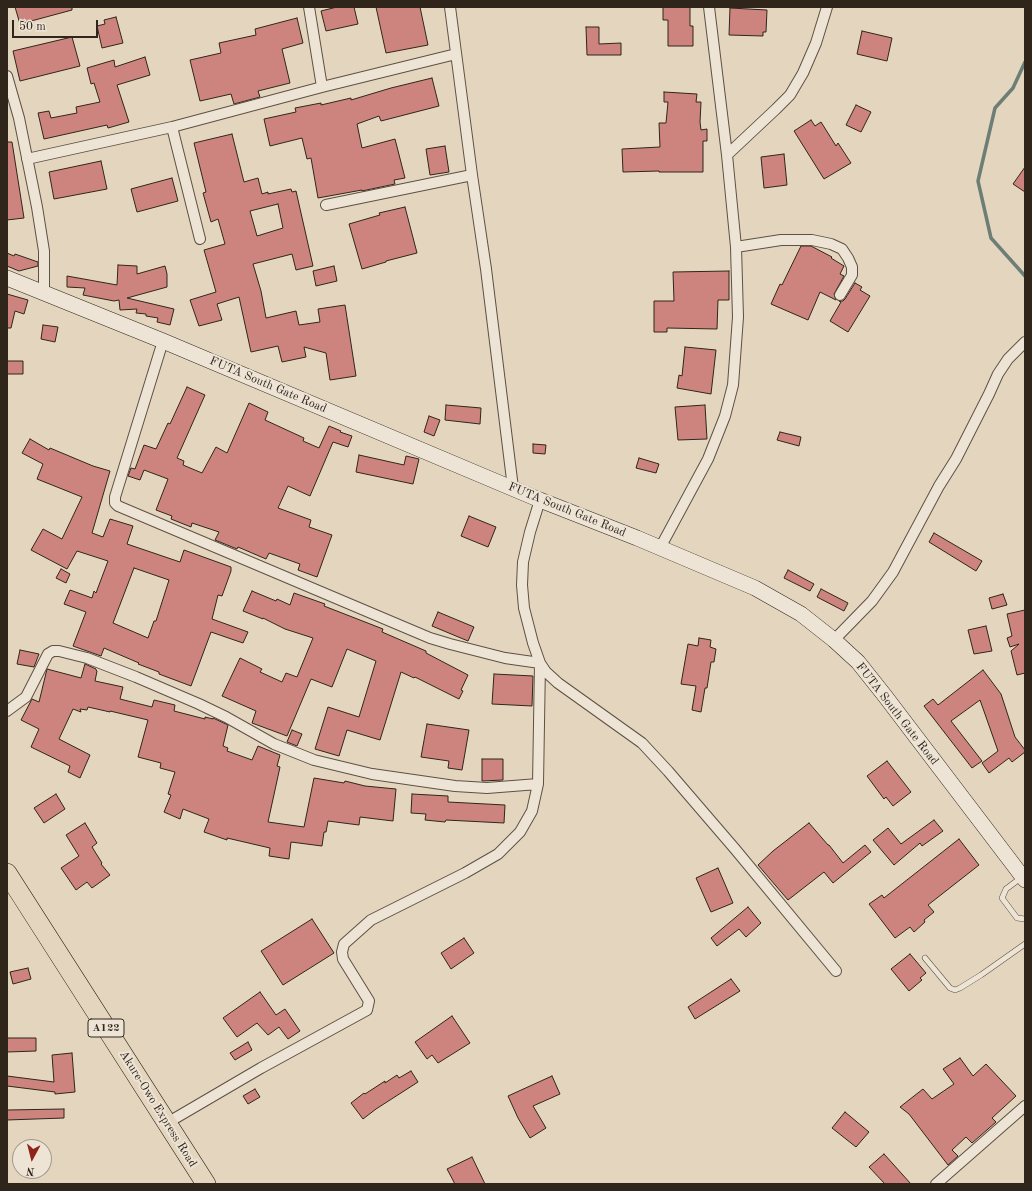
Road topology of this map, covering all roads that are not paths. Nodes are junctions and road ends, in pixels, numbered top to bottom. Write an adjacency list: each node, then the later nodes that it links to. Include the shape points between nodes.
1 (309, 7): 7 (street)
2 (450, 7): 5 (street)
3 (709, 7): 9 (street)
4 (827, 7): 9 (street, via 804,73 790,95)
5 (456, 54): 7 (street); 11 (street)
6 (7, 76): 10 (street)
7 (322, 87): 8 (street)
8 (172, 127): 10 (street); 13 (street)
9 (727, 155): 14 (street)
10 (27, 159): 16 (street, via 44,251)
11 (472, 175): 12 (street); 20 (street)
12 (326, 205)
13 (200, 239)
14 (736, 246): 17 (street, via 781,240 812,240 842,249 852,267 852,275); 22 (street, via 738,317 733,385 725,416 708,459)
15 (7, 278): 16 (main road, FUTA South Gate Road)
16 (44, 294): 18 (main road, FUTA South Gate Road)
17 (840, 295)
18 (163, 341): 20 (main road, FUTA South Gate Road); 24 (street, via 115,497 118,506 430,638 505,658)
19 (1025, 342): 23 (street, via 1008,359 998,374 956,459 893,572 872,601)
20 (513, 488): 21 (main road, FUTA South Gate Road)
21 (540, 500): 22 (main road, FUTA South Gate Road); 24 (street, via 523,562 522,585 524,608)
22 (660, 548): 23 (main road, FUTA South Gate Road, via 755,588 801,614)
23 (834, 640): 27 (main road, FUTA South Gate Road, via 858,662 886,696)
24 (540, 663): 26 (street); 32 (street, via 558,683 642,743 735,848)
25 (7, 711): 26 (street, via 26,697 48,654 59,651 87,658 157,686 226,717 274,744 314,760 372,774 455,786 487,788)
26 (538, 784): 34 (street, via 532,811 520,832 498,854 372,920 344,944 343,959 369,1002 367,1010 260,1068)
27 (1022, 872): 29 (lane, via 1006,889 1002,898 1017,918)
28 (7, 873): 34 (highway, Akure-Owo Express Road / A122)
29 (1025, 919)
30 (1025, 944): 31 (lane, via 981,975 954,990)
31 (925, 958)
32 (836, 971)
33 (1025, 1106): 36 (street)
34 (167, 1123): 35 (highway, Akure-Owo Express Road / A122)
35 (206, 1184)
36 (936, 1184)

